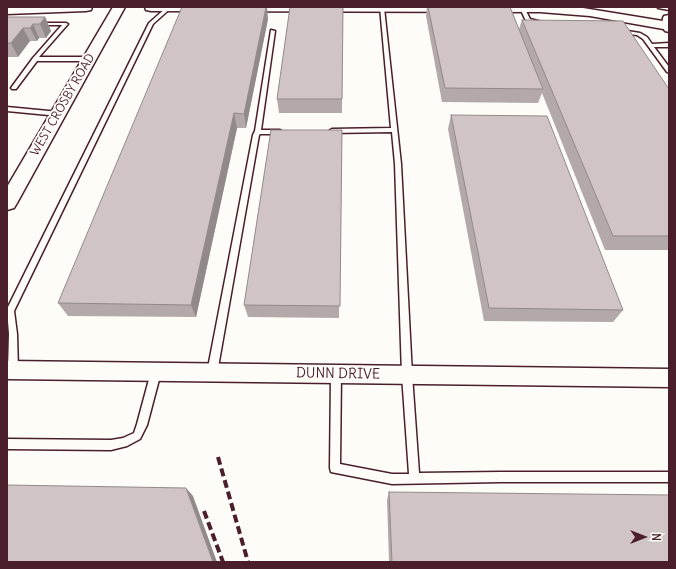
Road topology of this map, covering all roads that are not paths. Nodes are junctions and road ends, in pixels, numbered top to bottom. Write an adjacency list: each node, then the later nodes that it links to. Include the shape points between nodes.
1 (86, 7): 11 (street)
2 (119, 7): 20 (street, WEST CROSBY ROAD)
3 (151, 7): 4 (street)
4 (170, 7): 5 (street); 30 (lane, via 151,23 10,311)
5 (304, 7): 8 (street)
6 (609, 7): 12 (street)
7 (660, 7): 12 (lane)
8 (382, 8): 9 (street); 25 (lane)
9 (464, 8): 10 (street)
10 (522, 8): 12 (street); 14 (lane, via 528,20)
11 (7, 10)
12 (668, 19)
13 (29, 24): 19 (lane, via 66,24)
14 (547, 24)
15 (273, 31): 27 (lane)
16 (615, 32): 17 (lane, via 638,34)
17 (651, 46): 18 (lane); 21 (lane)
18 (669, 46)
19 (35, 59): 20 (lane); 22 (lane)
20 (90, 60): 24 (street, WEST CROSBY ROAD)
21 (669, 71)
22 (14, 88)
23 (7, 109): 24 (lane)
24 (59, 114): 29 (street, WEST CROSBY ROAD)
25 (394, 130): 26 (lane); 34 (lane, via 398,164)
26 (326, 131)
27 (257, 132): 28 (lane); 32 (lane)
28 (288, 132)
29 (7, 204)
30 (10, 370): 31 (street, DUNN DRIVE)
31 (156, 372): 32 (street, DUNN DRIVE); 36 (lane, via 142,425 137,436 124,444)
32 (212, 373): 33 (street, DUNN DRIVE)
33 (336, 374): 34 (street, DUNN DRIVE); 38 (lane, via 335,468 392,479)
34 (407, 375): 35 (street, DUNN DRIVE); 38 (lane)
35 (669, 379)
36 (7, 444)
37 (669, 477): 38 (lane)
38 (414, 478)

